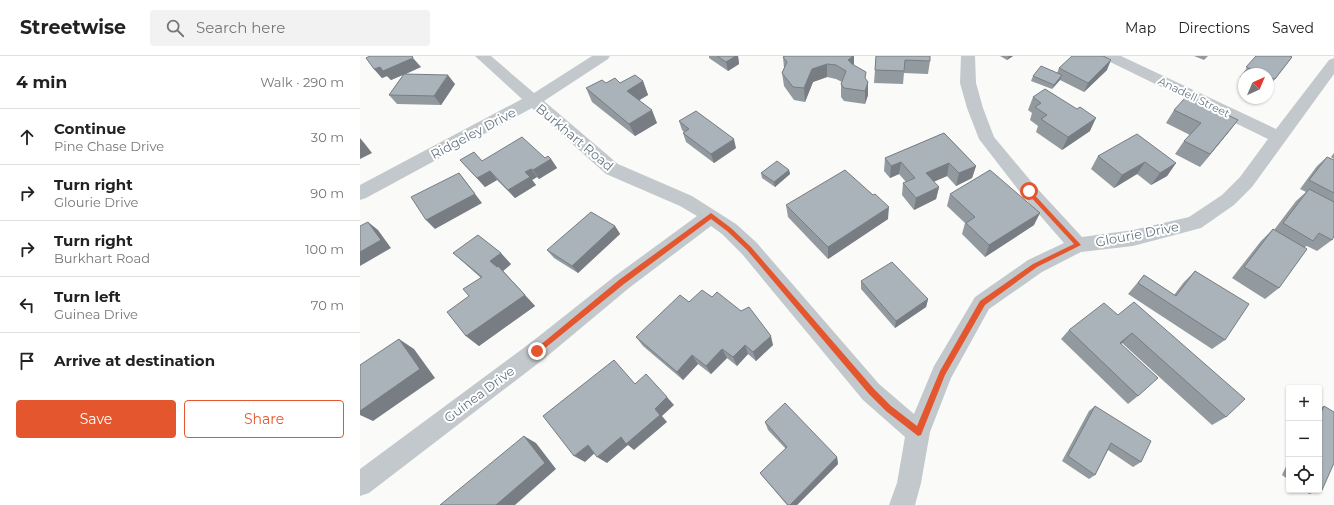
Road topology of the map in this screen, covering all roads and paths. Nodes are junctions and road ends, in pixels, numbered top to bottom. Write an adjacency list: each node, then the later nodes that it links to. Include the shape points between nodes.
1 (482, 56): 6 (street, Burkhart Road)
2 (603, 56): 6 (street, Ridgeley Drive)
3 (968, 56): 10 (street, via 968,83 987,138 1029,191)
4 (1110, 56): 7 (street, Anadell Street)
5 (1334, 63): 7 (street, Glourie Drive)
6 (532, 101): 8 (street, Ridgeley Drive); 9 (street, Burkhart Road, via 612,169 686,201)
7 (1278, 137): 10 (street, Glourie Drive, via 1246,182 1228,200 1194,223 1133,238)
8 (360, 193)
9 (711, 216): 11 (street, Burkhart Road, via 749,248 871,392); 12 (street, Guinea Drive)
10 (1078, 245): 11 (street, Glourie Drive, via 1035,266 982,303 942,373)
11 (918, 432): 13 (street, Glourie Drive, via 909,483)
12 (360, 484)
13 (902, 505)

